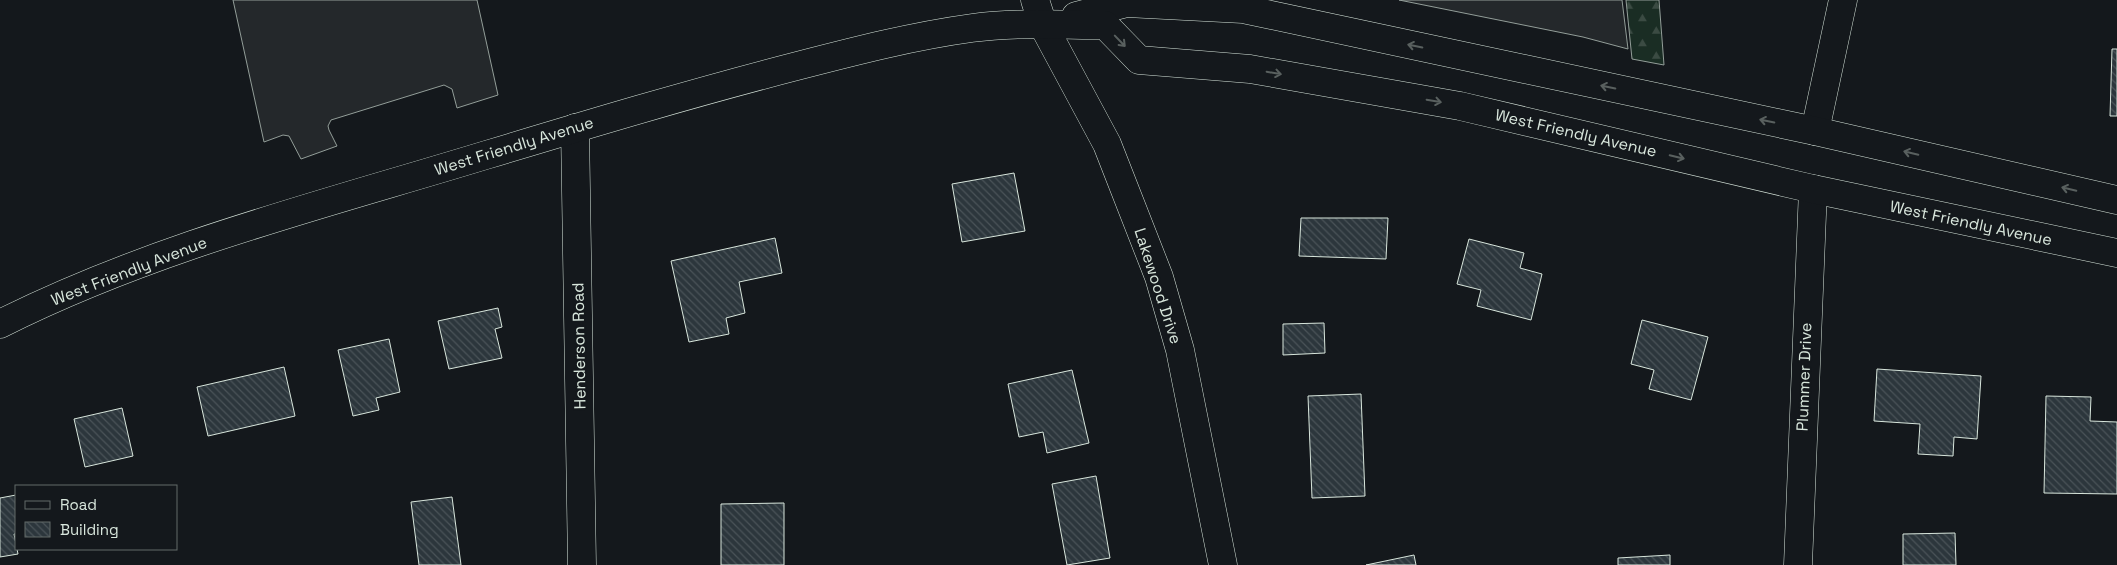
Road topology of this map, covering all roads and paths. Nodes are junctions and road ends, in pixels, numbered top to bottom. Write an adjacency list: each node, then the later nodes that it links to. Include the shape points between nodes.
1 (1843, 0): 4 (main road)
2 (1039, 12): 3 (main road, West Friendly Avenue, via 880,45); 4 (main road, West Friendly Avenue, one-way to 2, via 1243,9 1127,3); 5 (main road, West Friendly Avenue, one-way to 5, via 1105,25 1139,60 1250,69 1460,106); 10 (main road, Lakewood Drive, via 1107,144 1159,277 1180,350)
3 (575, 128): 8 (main road, West Friendly Avenue, via 233,232 116,273); 9 (main road, Henderson Road)
4 (1815, 131): 6 (main road, West Friendly Avenue, one-way to 4)
5 (1813, 189): 7 (main road, West Friendly Avenue); 11 (main road, Plummer Drive)
6 (2117, 200)
7 (2117, 253)
8 (0, 324)
9 (582, 565)
10 (1223, 565)
11 (1798, 565)

